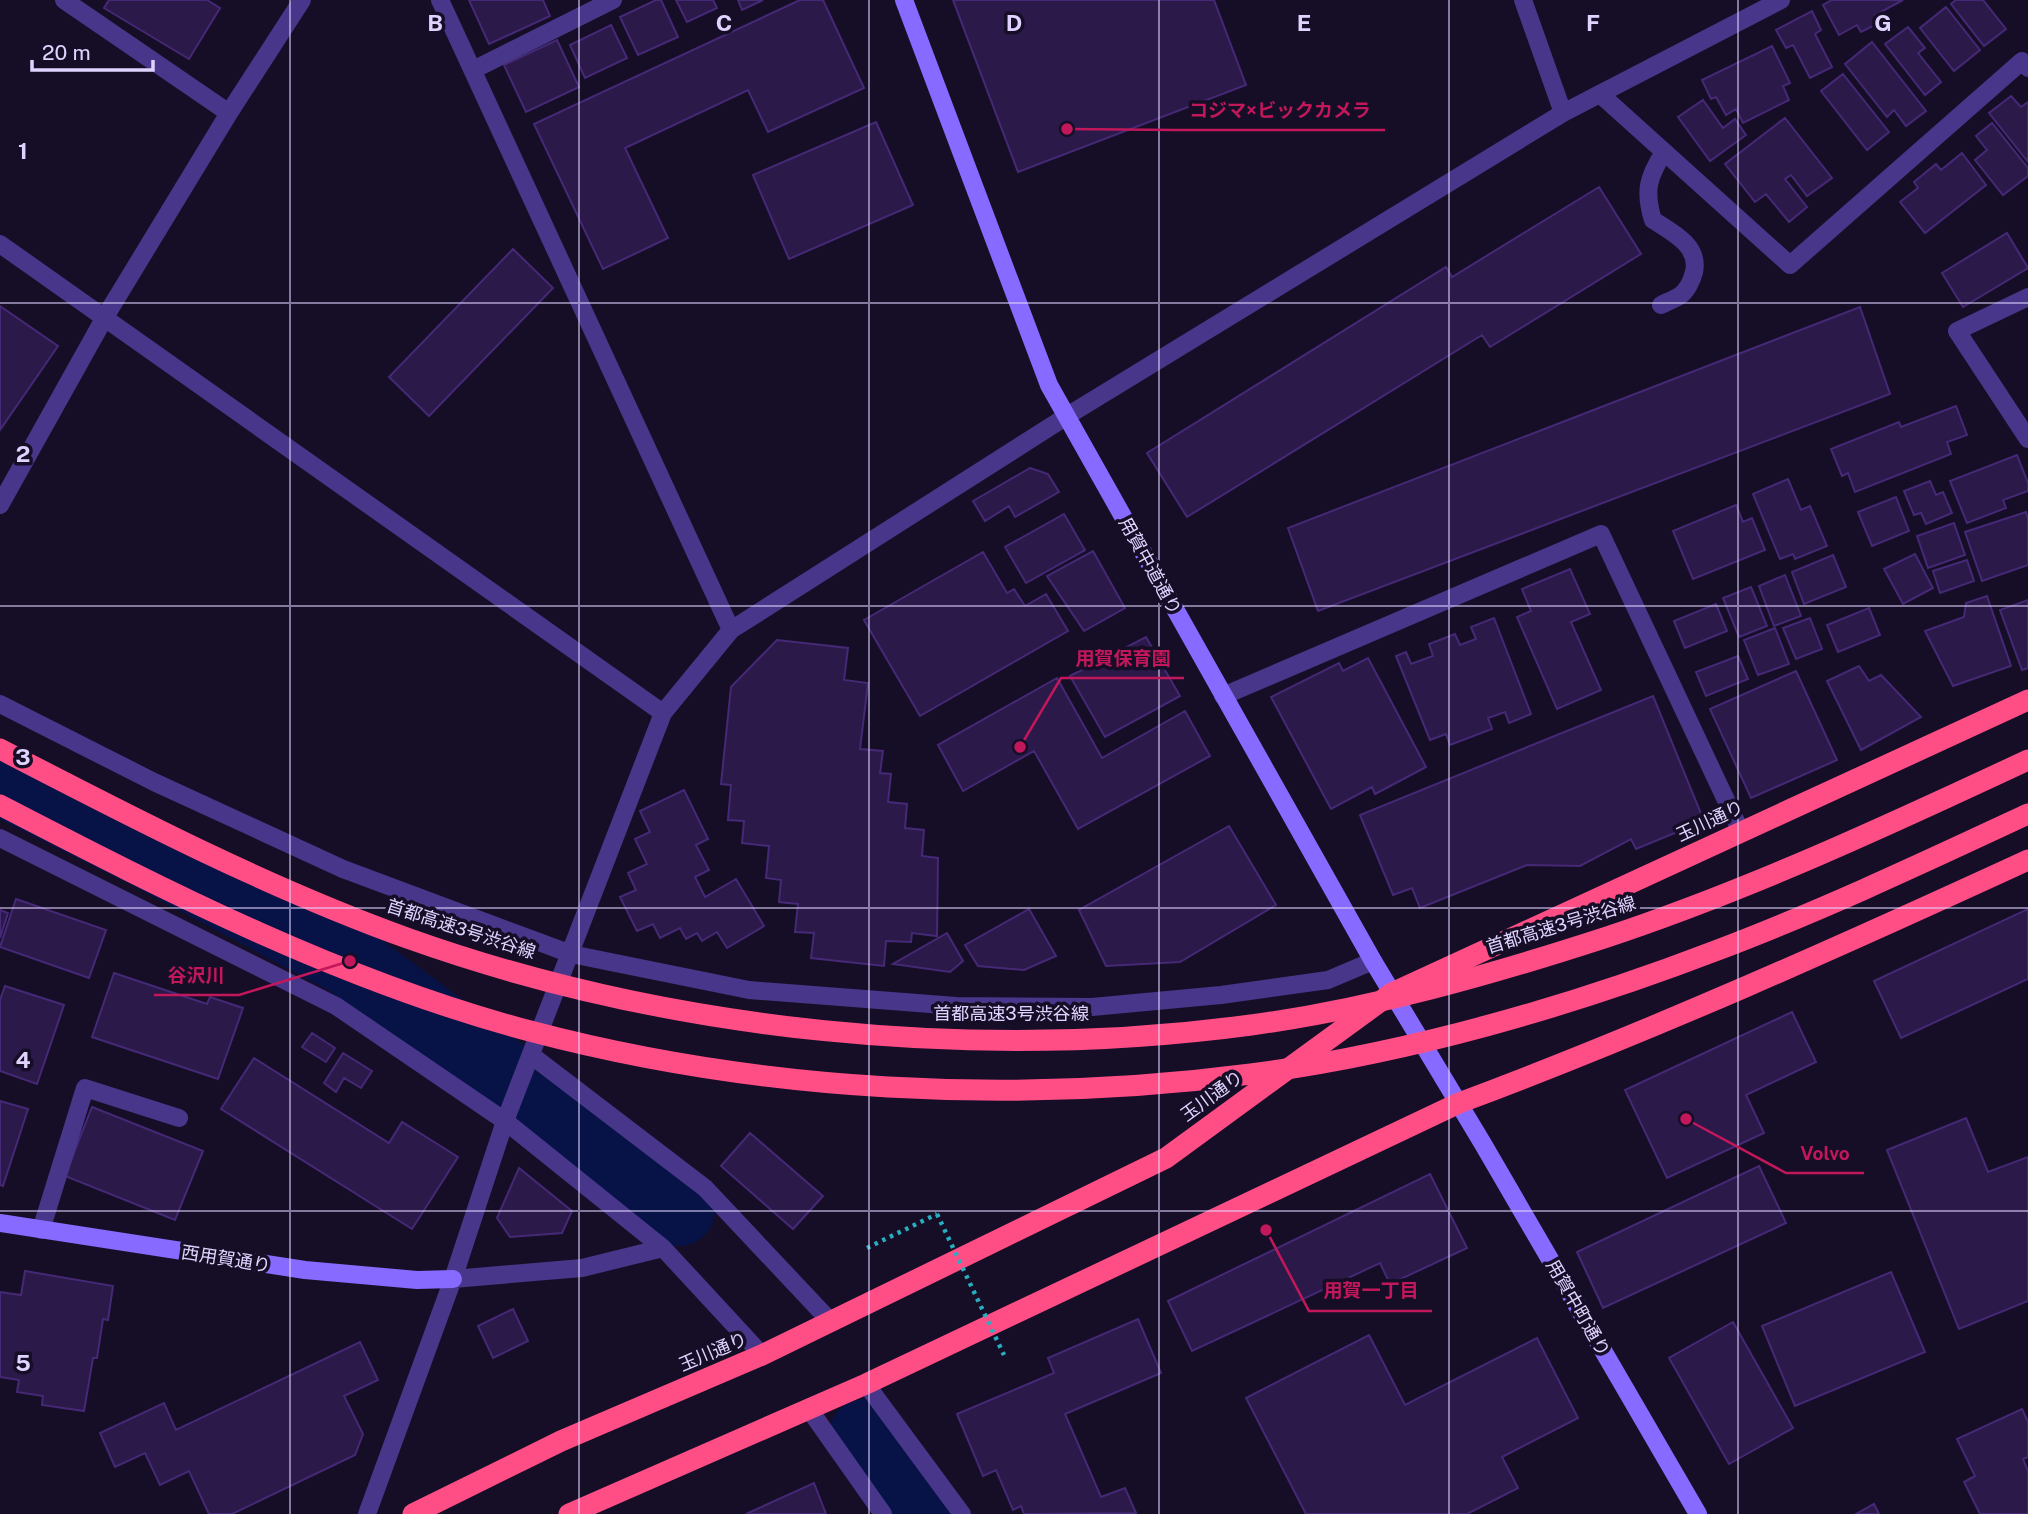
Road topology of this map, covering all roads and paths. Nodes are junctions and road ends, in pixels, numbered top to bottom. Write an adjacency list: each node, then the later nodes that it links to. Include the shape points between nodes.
1 (64, 0): 11 (street)
2 (302, 0): 11 (street)
3 (440, 0): 9 (street)
4 (613, 0): 9 (street)
5 (904, 0): 18 (street, 用賀中道通り, via 1049,385)
6 (1523, 0): 12 (street)
7 (1781, 0): 10 (street)
8 (2028, 68): 13 (street, via 2022,61 1790,265)
9 (473, 71): 21 (street)
10 (1600, 94): 12 (street); 13 (street)
11 (229, 113): 17 (street)
12 (1563, 113): 18 (street)
13 (1664, 152): 16 (street, via 1650,174 1648,205 1653,220 1691,248 1696,263 1682,295)
14 (0, 244): 17 (street)
15 (2028, 297): 19 (street, via 1957,331)
16 (1661, 305)
17 (105, 317): 20 (street); 25 (street)
18 (1067, 416): 21 (street); 22 (street, 用賀中道通り)
19 (2028, 439)
20 (0, 505)
21 (731, 630): 25 (street)
22 (1223, 696): 30 (street, via 1601,534); 34 (street, 用賀中道通り)
23 (2028, 700): 30 (highway, 玉川通り)
24 (0, 704): 33 (street, via 154,782 343,869)
25 (663, 713): 33 (street)
26 (0, 749): 27 (highway, 首都高速3号渋谷線, bridge, via 318,903 407,938 539,979 736,1020 875,1035 972,1039 1060,1039 1250,1025 1427,988 1605,938 1699,903 1803,862)
27 (2028, 760)
28 (0, 805): 29 (highway, bridge, via 298,950 527,1030 661,1060 797,1079 1032,1089 1160,1084 1255,1073 1364,1054 1533,1012 1717,951)
29 (2028, 814)
30 (1741, 832): 35 (highway, 玉川通り)
31 (0, 838): 39 (street, via 336,1006)
32 (2028, 860): 37 (highway, via 1855,939)
33 (571, 954): 34 (street, via 749,990 956,1006 1092,1007 1221,995 1328,980); 36 (street)
34 (1373, 961): 35 (street, 用賀中道通り)
35 (1392, 993): 37 (street, 用賀中道通り); 45 (highway, 玉川通り, via 1166,1158)
36 (531, 1055): 39 (street); 45 (street, via 705,1188)
37 (1459, 1103): 48 (highway); 55 (street, 用賀中町通り)
38 (179, 1118): 41 (street, via 85,1088)
39 (505, 1121): 42 (street); 44 (street)
40 (0, 1223): 41 (street, 西用賀通り)
41 (41, 1230): 44 (street, 西用賀通り, via 305,1270)
42 (663, 1248): 44 (street, via 582,1268); 47 (street)
43 (867, 1248): 46 (path, bridge, via 937,1214)
44 (453, 1279): 50 (street)
45 (831, 1322): 47 (highway, 玉川通り)
46 (1004, 1354)
47 (762, 1355): 51 (highway, 玉川通り, via 561,1441)
48 (866, 1384): 49 (highway); 54 (street)
49 (809, 1409): 52 (highway); 53 (street)
50 (367, 1514)
51 (413, 1514)
52 (569, 1514)
53 (883, 1514)
54 (962, 1514)
55 (1698, 1514)

